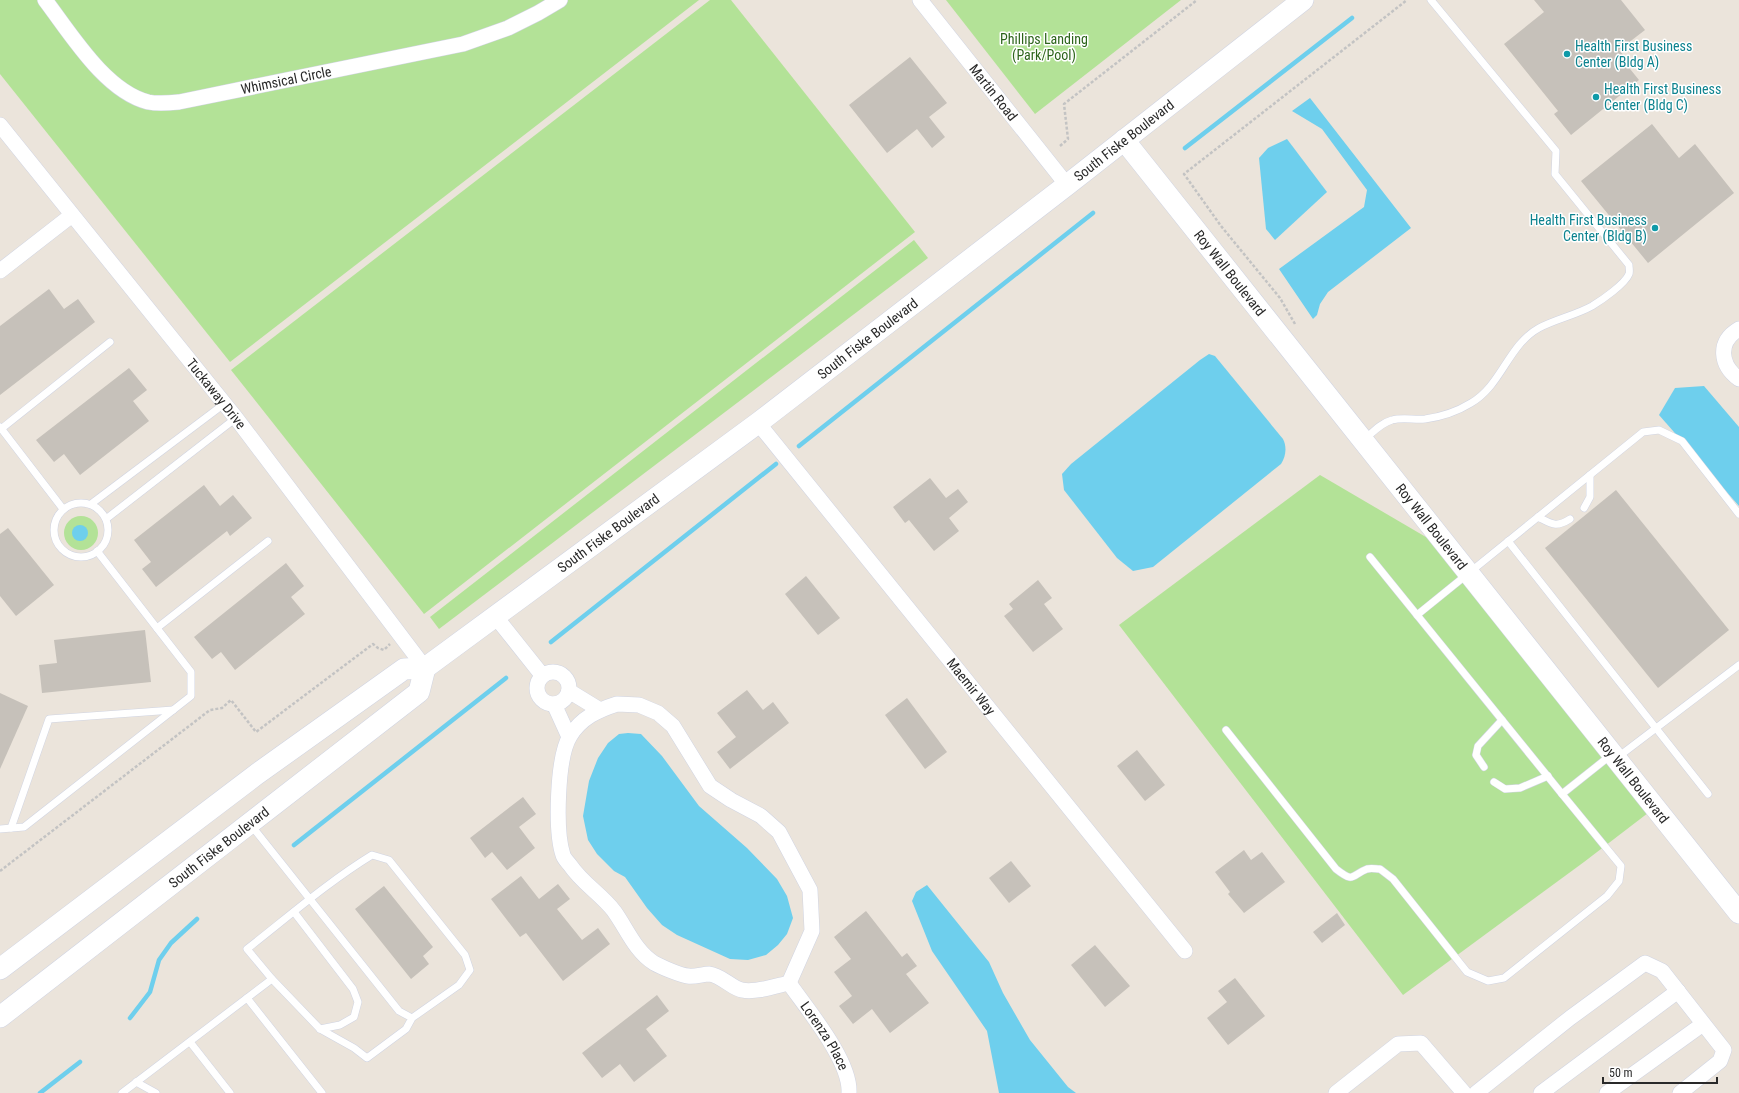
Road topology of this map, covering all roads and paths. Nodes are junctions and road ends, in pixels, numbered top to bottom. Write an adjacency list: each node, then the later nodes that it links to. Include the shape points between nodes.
1 (45, 0): 2 (street, Whimsical Circle, via 107,78 121,90 138,98 164,103 273,84 464,44 508,28)
2 (560, 0)
3 (920, 0): 11 (street, Martin Road)
4 (1197, 0): 10 (path, via 1064,104 1068,139)
5 (1302, 0): 9 (main road, South Fiske Boulevard)
6 (1407, 0): 14 (path, via 1184,174 1221,226 1280,298)
7 (1432, 0): 22 (lane, via 1556,151 1555,174 1629,265 1629,273 1624,281 1592,306 1553,320 1523,340 1500,376 1471,403 1426,419 1393,419 1382,424)
8 (0, 125): 12 (street, Tuckaway Drive)
9 (1124, 140): 11 (main road, South Fiske Boulevard); 22 (main road, Roy Wall Boulevard)
10 (1060, 146)
11 (1067, 185): 20 (main road, South Fiske Boulevard)
12 (72, 215): 13 (street); 18 (street, Tuckaway Drive)
13 (0, 271)
14 (1296, 326)
15 (1739, 329): 17 (street, via 1728,338 1724,360)
16 (110, 342): 21 (lane)
17 (1739, 379)
18 (224, 404): 19 (street, Tuckaway Drive); 24 (lane)
19 (236, 418): 29 (lane); 41 (street, Tuckaway Drive)
20 (758, 423): 37 (main road, South Fiske Boulevard); 64 (street, Maemir Way)
21 (1, 428): 26 (lane)
22 (1363, 441): 35 (main road, Roy Wall Boulevard)
23 (1590, 475): 25 (lane, via 1590,497); 27 (lane, via 1643,432 1659,430 1682,441); 28 (lane)
24 (91, 504): 26 (lane, via 72,504); 29 (lane, via 101,511)
25 (1584, 508)
26 (63, 509): 33 (lane, via 54,525 57,542 63,550 76,556 85,556)
27 (1739, 514)
28 (1538, 517): 30 (lane, via 1553,524 1562,524); 32 (lane)
29 (106, 519): 33 (lane, via 107,536 104,545)
30 (1570, 519)
31 (268, 541): 38 (lane)
32 (1508, 541): 35 (lane); 48 (lane)
33 (97, 551): 38 (lane)
34 (1370, 557): 36 (lane)
35 (1468, 573): 36 (lane); 51 (main road, Roy Wall Boulevard)
36 (1417, 615): 47 (lane)
37 (495, 616): 41 (main road, South Fiske Boulevard); 42 (street)
38 (157, 628): 45 (lane, via 191,672 191,696)
39 (392, 642): 60 (path, via 384,650 373,644 256,732 231,700 222,708 210,710)
40 (1739, 665): 48 (lane)
41 (425, 668): 57 (main road, South Fiske Boulevard, via 418,692); 65 (main road, via 404,669 257,774)
42 (542, 675): 43 (street, via 552,671 561,674 568,681); 44 (street, via 537,684 538,693 544,701)
43 (569, 691): 44 (street, via 564,700); 46 (street)
44 (554, 704): 50 (street)
45 (173, 710): 58 (lane, via 24,827); 58 (lane, via 49,719)
46 (600, 710): 50 (street, via 585,719); 67 (street, via 617,704 639,705 658,713 673,726 710,786 761,816 779,832 810,890 812,931)
47 (1502, 720): 52 (lane, via 1478,746 1476,754); 53 (lane)
48 (1656, 728): 51 (lane); 56 (lane)
49 (1226, 730): 55 (lane, via 1336,869 1346,876 1355,877 1368,869 1380,869 1393,879 1467,972 1488,981 1504,978 1607,896 1619,881 1621,866)
50 (570, 736): 67 (street, via 558,791 563,856 578,877 609,904 637,948 655,964 689,976 710,974 741,990 763,989)
51 (1614, 756): 55 (lane); 63 (main road, Roy Wall Boulevard)
52 (1484, 767)
53 (1548, 776): 54 (lane, via 1520,788 1505,789); 55 (lane)
54 (1494, 782)
55 (1562, 794)
56 (1708, 794)
57 (250, 823): 61 (lane); 70 (main road, South Fiske Boulevard)
58 (11, 828): 59 (lane)
59 (0, 829)
60 (0, 871)
61 (310, 899): 62 (lane); 71 (lane, via 399,1011); 71 (lane, via 372,855 389,860 465,955 470,970 459,985)
62 (294, 912): 66 (lane, via 247,949); 73 (lane, via 353,989 358,1002 354,1017 340,1026)
63 (1739, 913)
64 (1185, 951)
65 (0, 969)
66 (272, 979): 69 (lane); 73 (lane)
67 (789, 983): 80 (street, Lorenza Place, via 836,1050 844,1068)
68 (1678, 991): 72 (street); 83 (street, via 1662,971 1645,963 1570,1018); 84 (street)
69 (247, 998): 74 (lane); 79 (lane)
70 (0, 1017)
71 (412, 1018): 73 (lane, via 406,1029 367,1058)
72 (1703, 1024): 85 (street); 86 (street, via 1724,1050 1720,1061)
73 (320, 1029)
74 (190, 1042): 75 (lane); 78 (lane)
75 (136, 1082): 76 (lane); 77 (lane)
76 (122, 1093)
77 (156, 1093)
78 (230, 1093)
79 (322, 1093)
80 (849, 1093)
81 (1336, 1093): 82 (street, via 1398,1044 1421,1043)
82 (1464, 1093)
83 (1476, 1093)
84 (1541, 1093)
85 (1607, 1093)
86 (1680, 1093)

